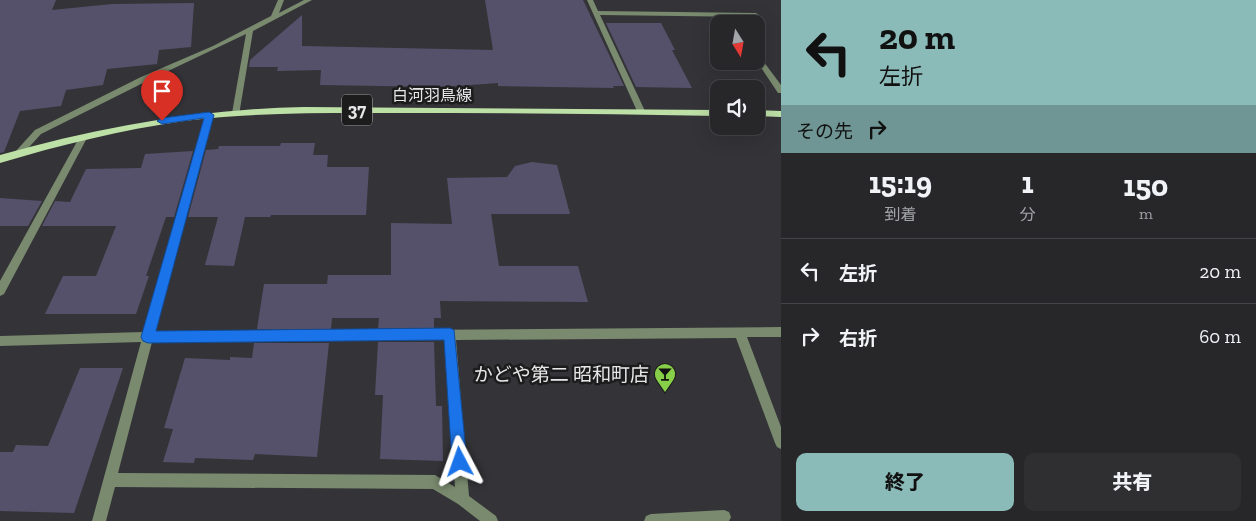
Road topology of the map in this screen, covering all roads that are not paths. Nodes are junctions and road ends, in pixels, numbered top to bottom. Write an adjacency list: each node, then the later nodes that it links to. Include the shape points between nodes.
1 (281, 0): 5 (street)
2 (309, 0): 5 (street)
3 (590, 0): 4 (street)
4 (596, 13): 6 (street); 10 (street)
5 (274, 16): 7 (street)
6 (710, 16)
7 (250, 29): 11 (street); 17 (street, via 38,132)
8 (765, 68): 9 (street)
9 (781, 91)
10 (641, 111): 11 (main road, 白河羽鳥線 / 37, via 308,110); 12 (main road, 白河羽鳥線 / 37)
11 (236, 113): 15 (main road, 白河羽鳥線 / 37)
12 (710, 113)
13 (765, 114): 14 (main road)
14 (781, 114)
15 (209, 115): 16 (main road, 白河羽鳥線 / 37, via 162,121); 23 (street)
16 (83, 138): 17 (main road, 白河羽鳥線 / 37); 19 (street)
17 (18, 154): 18 (main road, 白河羽鳥線 / 37)
18 (0, 159)
19 (0, 291)
20 (739, 332): 21 (street); 22 (street); 25 (street)
21 (781, 332)
22 (450, 334): 23 (street); 27 (street)
23 (148, 337): 24 (street); 26 (street)
24 (0, 341)
25 (781, 443)
26 (112, 480): 27 (street, via 435,482); 29 (street)
27 (462, 499): 30 (street)
28 (724, 517): 31 (street)
29 (100, 521)
30 (491, 521)
31 (651, 521)

